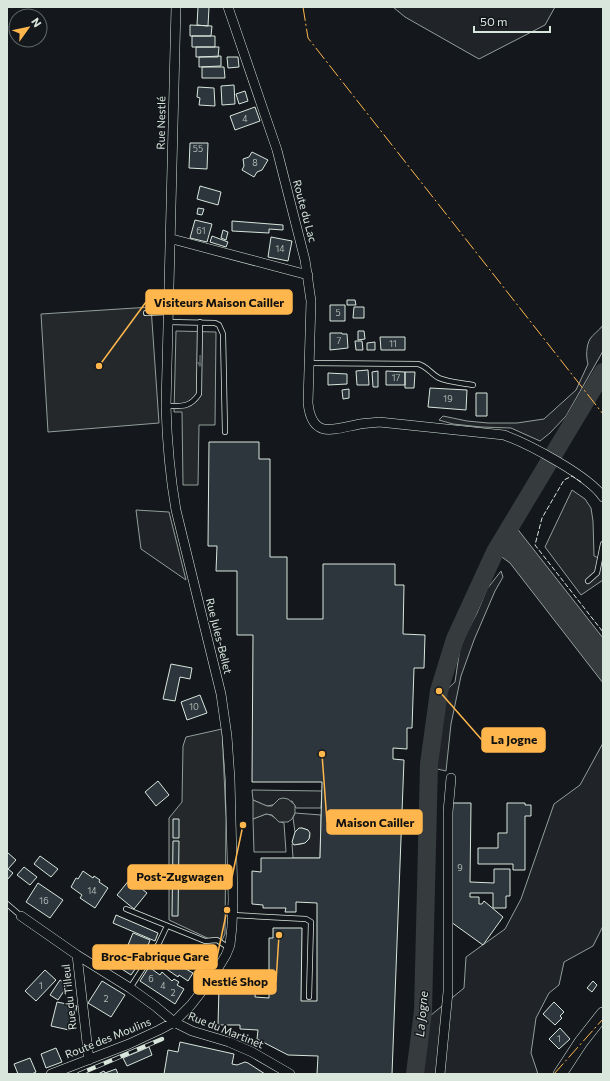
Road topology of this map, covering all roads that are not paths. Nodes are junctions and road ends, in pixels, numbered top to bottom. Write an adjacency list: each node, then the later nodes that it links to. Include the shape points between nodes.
1 (183, 7): 3 (street)
2 (228, 7): 5 (street, Route du Lac, via 276,150)
3 (176, 11): 4 (street, Rue Nestlé)
4 (170, 239): 5 (street); 7 (street, Rue Jules-Bellet)
5 (308, 275): 9 (street, Route du Lac, via 311,301)
6 (146, 313): 7 (lane)
7 (168, 317): 8 (lane); 11 (street, Rue Jules-Bellet)
8 (200, 322): 11 (lane, one-way to 11, via 199,394 190,404); 12 (lane, via 215,323 222,330)
9 (309, 363): 10 (lane, via 418,364 443,379); 13 (street, Route du Lac, via 311,419 325,430 379,422 504,435 530,446 571,470 588,481)
10 (473, 385)
11 (166, 406): 19 (street, Rue Jules-Bellet, via 170,469 176,510 221,694 226,729 230,779)
12 (225, 432)
13 (603, 497)
14 (603, 544): 15 (lane, via 597,573)
15 (588, 581)
16 (451, 778): 31 (street, via 448,812 448,992)
17 (7, 904): 20 (lane)
18 (126, 909): 21 (lane)
19 (232, 915): 22 (street, Rue Jules-Bellet); 25 (lane, via 306,919 311,922)
20 (20, 916): 23 (street, Rue du Martinet)
21 (167, 926): 22 (lane, via 205,941 217,940); 24 (lane, via 158,945)
22 (229, 948): 27 (street, Rue Jules-Bellet, via 212,978)
23 (77, 955): 24 (street, Rue du Martinet); 28 (street, Rue du Tilleul)
24 (130, 988): 27 (street, Rue du Martinet)
25 (309, 997)
26 (603, 1014): 32 (main road)
27 (174, 1022): 28 (street, Route des Moulins); 30 (street, Rue du Martinet, via 252,1052)
28 (89, 1060): 29 (street, Route des Moulins)
29 (51, 1074)
30 (290, 1074)
31 (440, 1074)
32 (560, 1074)

